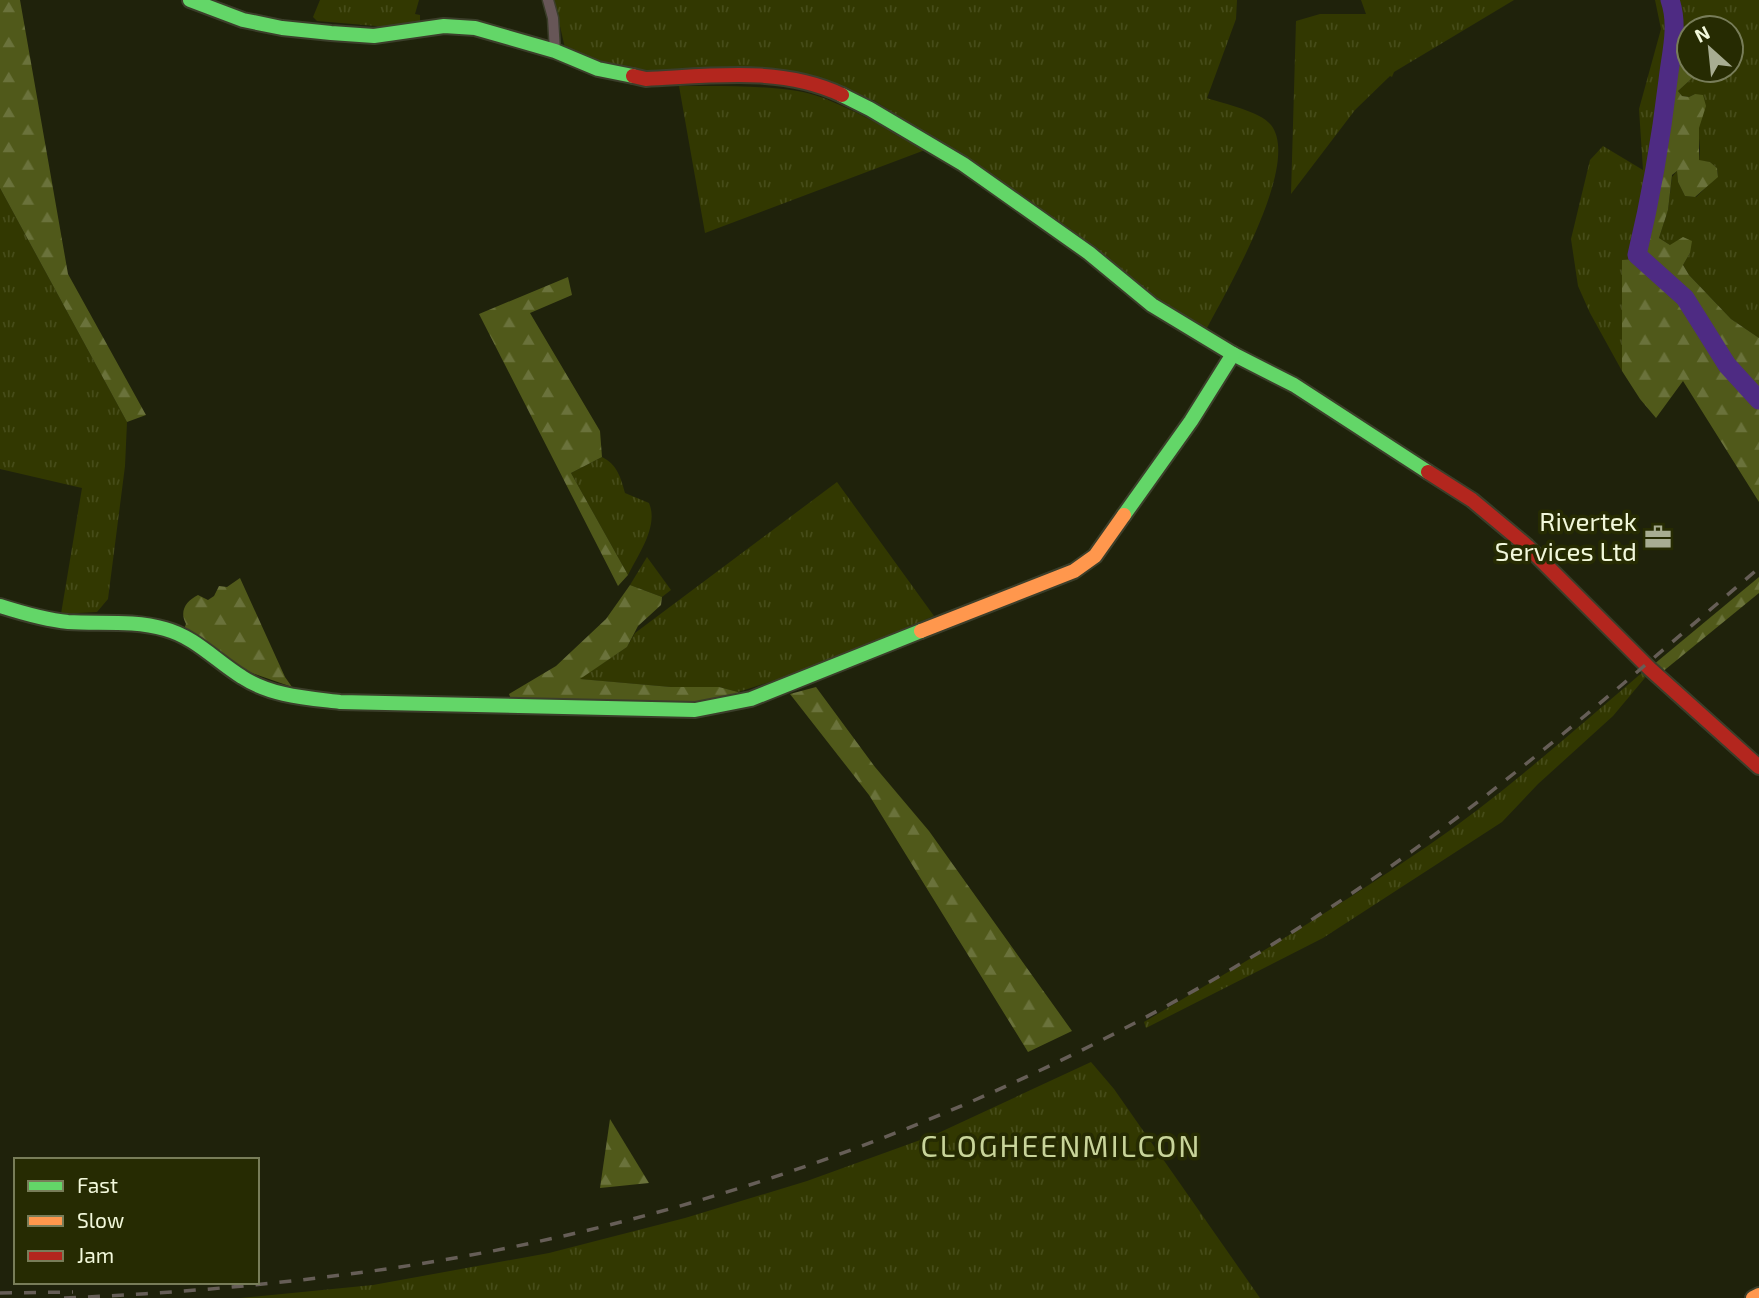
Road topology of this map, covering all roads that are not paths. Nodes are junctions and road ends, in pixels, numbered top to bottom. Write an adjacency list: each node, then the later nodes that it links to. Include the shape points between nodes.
1 (190, 0): 3 (street, via 243,20 282,28 374,36 465,27)
2 (548, 0): 3 (street)
3 (555, 51): 4 (street, via 598,69 646,79 794,78 829,89 963,164 1152,304)
4 (1233, 354): 5 (street, via 1095,556 1074,571 751,699 695,710 340,702 299,697 252,684 176,632 150,626 67,622); 6 (street, via 1294,385 1472,500 1527,546 1650,669)
5 (0, 606)
6 (1759, 767)
7 (1759, 1295): 8 (street)
8 (1753, 1298)

